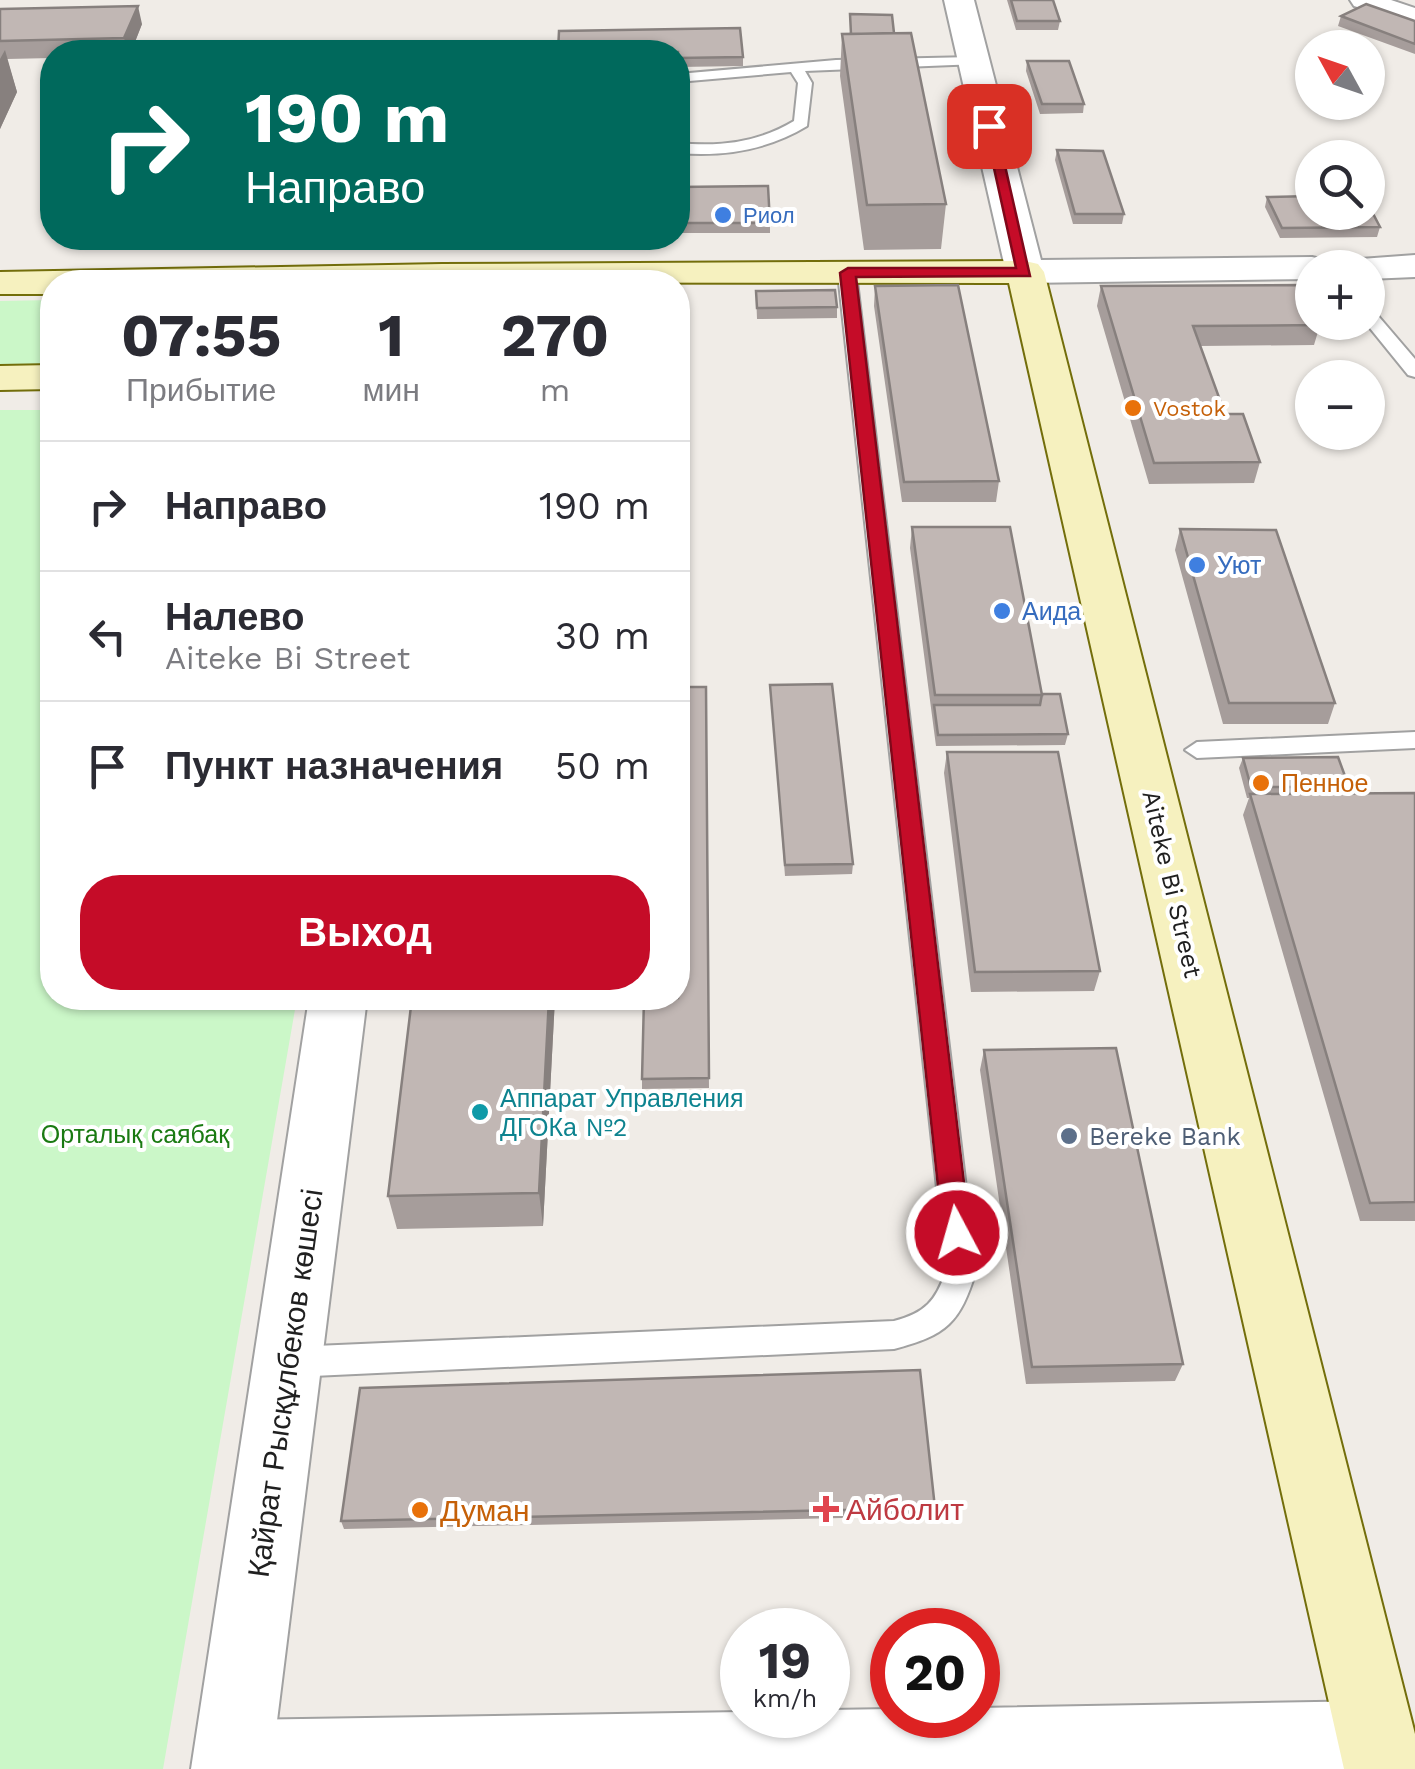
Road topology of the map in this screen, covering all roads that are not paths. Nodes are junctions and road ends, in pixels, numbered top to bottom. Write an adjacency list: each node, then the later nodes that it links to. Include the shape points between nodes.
1 (958, 0): 4 (street, Aiteke Bi Street)
2 (1364, 0): 3 (street)
3 (1415, 18)
4 (973, 60): 5 (lane); 11 (street, Aiteke Bi Street)
5 (796, 68): 6 (lane); 7 (lane, via 805,83 802,123 778,139 739,148)
6 (690, 77)
7 (690, 148)
8 (1415, 266): 9 (street)
9 (1385, 267)
10 (1295, 268): 11 (street)
11 (1025, 272): 12 (main road); 24 (main road, Aiteke Bi Street)
12 (848, 273): 13 (main road); 23 (lane, via 961,1271 950,1306 931,1326 894,1335)
13 (690, 275)
14 (0, 283): 15 (main road)
15 (40, 283)
16 (1385, 335): 17 (lane)
17 (1415, 371)
18 (40, 377): 19 (main road)
19 (0, 378)
20 (1415, 740): 21 (lane)
21 (1197, 750)
22 (336, 1010): 23 (street, Қайрат Рысқұлбеков көшесі)
23 (288, 1362): 25 (street, Қайрат Рысқұлбеков көшесі)
24 (1380, 1753): 25 (street)
25 (232, 1763)

